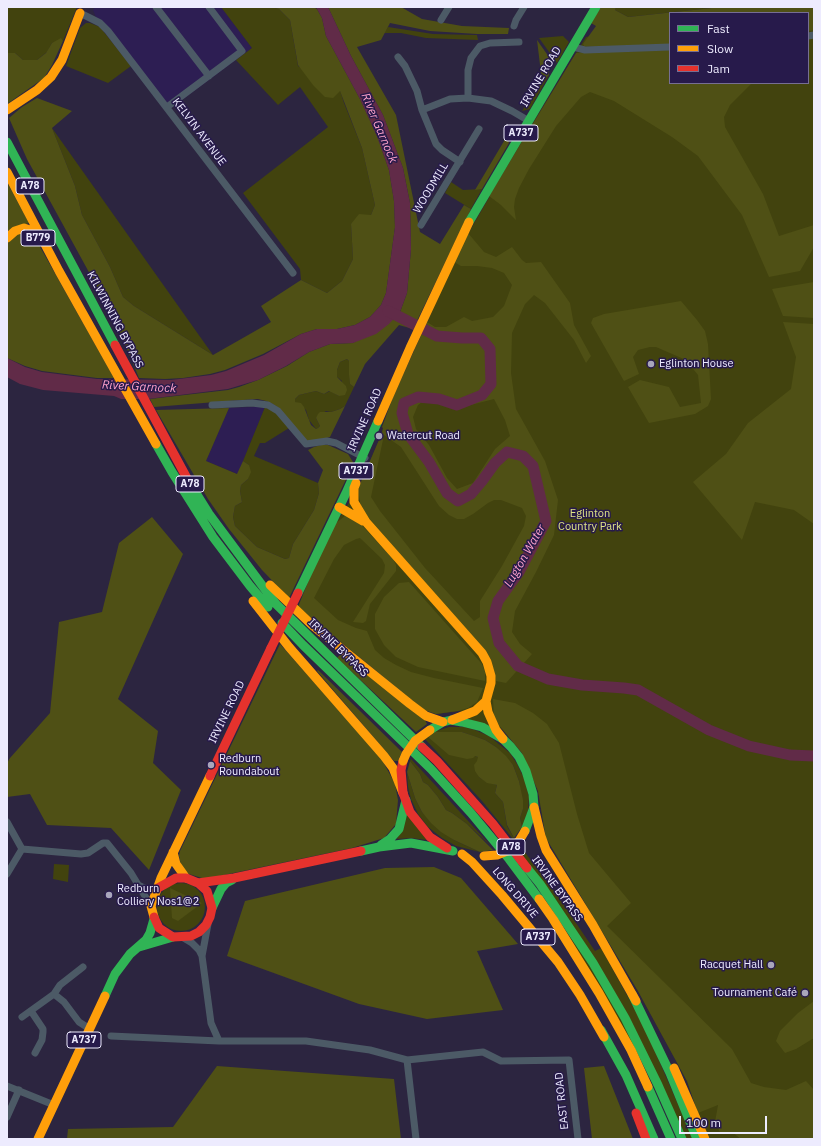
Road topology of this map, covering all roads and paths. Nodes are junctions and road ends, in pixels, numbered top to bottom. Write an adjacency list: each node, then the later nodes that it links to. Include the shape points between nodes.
1 (156, 7): 13 (street)
2 (209, 7): 13 (street, via 242,51)
3 (449, 7): 7 (street)
4 (524, 7): 8 (street)
5 (596, 7): 10 (main road, IRVINE ROAD / A737)
6 (80, 13): 15 (street, KELVIN AVENUE, via 104,26); 16 (main road, via 62,60 51,77 37,90)
7 (441, 20)
8 (514, 26)
9 (519, 42): 14 (street, via 480,46 468,70)
10 (573, 47): 11 (street, via 585,50); 18 (main road, IRVINE ROAD / A737)
11 (669, 47)
12 (398, 57): 17 (street, WOODMILL, via 413,81)
13 (209, 76): 15 (street)
14 (468, 98): 17 (street, via 450,99); 18 (street, via 490,101)
15 (167, 107): 26 (street, KELVIN AVENUE)
16 (7, 109)
17 (422, 110): 21 (street, WOODMILL, via 436,144)
18 (529, 121): 28 (main road, IRVINE ROAD / A737, via 467,226 410,348)
19 (479, 129): 21 (street, WOODMILL)
20 (7, 142): 34 (main road, KILWINNING BYPASS / A78, via 181,469)
21 (460, 162): 23 (street, WOODMILL)
22 (7, 172): 25 (main road, KILWINNING BYPASS / A78)
23 (421, 225)
24 (7, 238): 25 (main road, B779, via 20,229 28,228)
25 (60, 270): 33 (main road, KILWINNING BYPASS / A78, via 172,472)
26 (293, 273)
27 (212, 405): 28 (street, via 268,405 278,411 306,444 327,441)
28 (364, 457): 29 (main road, IRVINE ROAD / A737); 31 (main road, via 354,488)
29 (343, 498): 30 (main road, IRVINE ROAD / A737); 31 (main road)
30 (338, 508): 32 (main road); 44 (main road, IRVINE ROAD / A737, bridge)
31 (356, 508): 32 (main road)
32 (366, 522): 36 (main road, via 482,653 489,668 491,683)
33 (213, 537): 35 (main road, KILWINNING BYPASS / A78, via 250,586); 39 (main road, via 230,570 288,647 393,768)
34 (236, 551): 35 (main road, KILWINNING BYPASS / A78); 37 (main road, via 312,625 410,704 426,716)
35 (274, 608): 78 (main road, IRVINE BYPASS / A78, via 303,645 431,769 509,859 553,919 602,999 631,1050); 79 (main road, IRVINE BYPASS / A78, via 437,761 526,866 562,916 608,989 658,1085)
36 (487, 698): 37 (main road, via 475,710); 38 (main road, via 491,721)
37 (447, 721): 38 (main road, via 482,727); 39 (main road, bridge, via 415,741 406,754 401,770)
38 (503, 739): 40 (main road, via 519,757 526,771)
39 (404, 796): 42 (main road, via 399,828); 45 (main road, via 410,812 422,828 435,840)
40 (534, 807): 45 (main road, bridge, via 519,841 507,851 477,857); 60 (main road, via 546,850)
41 (7, 822): 43 (street)
42 (379, 847): 45 (main road, via 411,843); 48 (main road)
43 (22, 849): 46 (street); 50 (street, via 81,854 88,853 103,842 107,843)
44 (173, 852): 47 (main road, via 176,864); 51 (main road, IRVINE ROAD / A737)
45 (457, 852): 64 (main road, LONG DRIVE / A737, via 472,862 536,934 558,962)
46 (7, 874)
47 (186, 878): 49 (main road); 51 (main road, via 176,878)
48 (234, 878): 49 (main road); 53 (main road, A737, via 223,886)
49 (198, 883): 53 (main road, via 207,891)
50 (138, 885): 51 (street); 52 (street)
51 (157, 890): 52 (main road, A737)
52 (151, 906): 54 (main road)
53 (211, 912): 55 (main road, A737, via 206,925 199,932 191,936); 57 (street)
54 (154, 919): 55 (main road, via 159,928); 56 (main road, A737, via 150,933)
55 (178, 937): 56 (main road, A737); 57 (street, via 192,943)
56 (139, 947): 63 (main road, A737, via 130,954 115,974)
57 (202, 956): 66 (street, via 211,1024)
58 (84, 967): 59 (street, via 60,985)
59 (54, 994): 61 (street); 63 (street, via 64,1002 78,1022)
60 (632, 994): 80 (main road, via 670,1073); 81 (main road, via 680,1081)
61 (31, 1011): 62 (street); 67 (street, via 43,1029 42,1040)
62 (22, 1017)
63 (90, 1028): 71 (main road, A737)
64 (601, 1030): 76 (main road, via 619,1068); 77 (main road, via 626,1075)
65 (111, 1036): 66 (street)
66 (219, 1041): 68 (street, via 306,1041 370,1050)
67 (35, 1053)
68 (407, 1060): 74 (street); 75 (street, EAST ROAD, via 483,1052 501,1061 569,1060)
69 (7, 1086): 70 (street)
70 (19, 1090): 71 (street); 72 (street)
71 (54, 1105): 73 (main road, A737)
72 (7, 1117)
73 (38, 1139)
74 (416, 1139)
75 (578, 1139)
76 (646, 1139)
77 (654, 1139)
78 (671, 1139)
79 (682, 1139)
80 (697, 1139)
81 (705, 1139)

